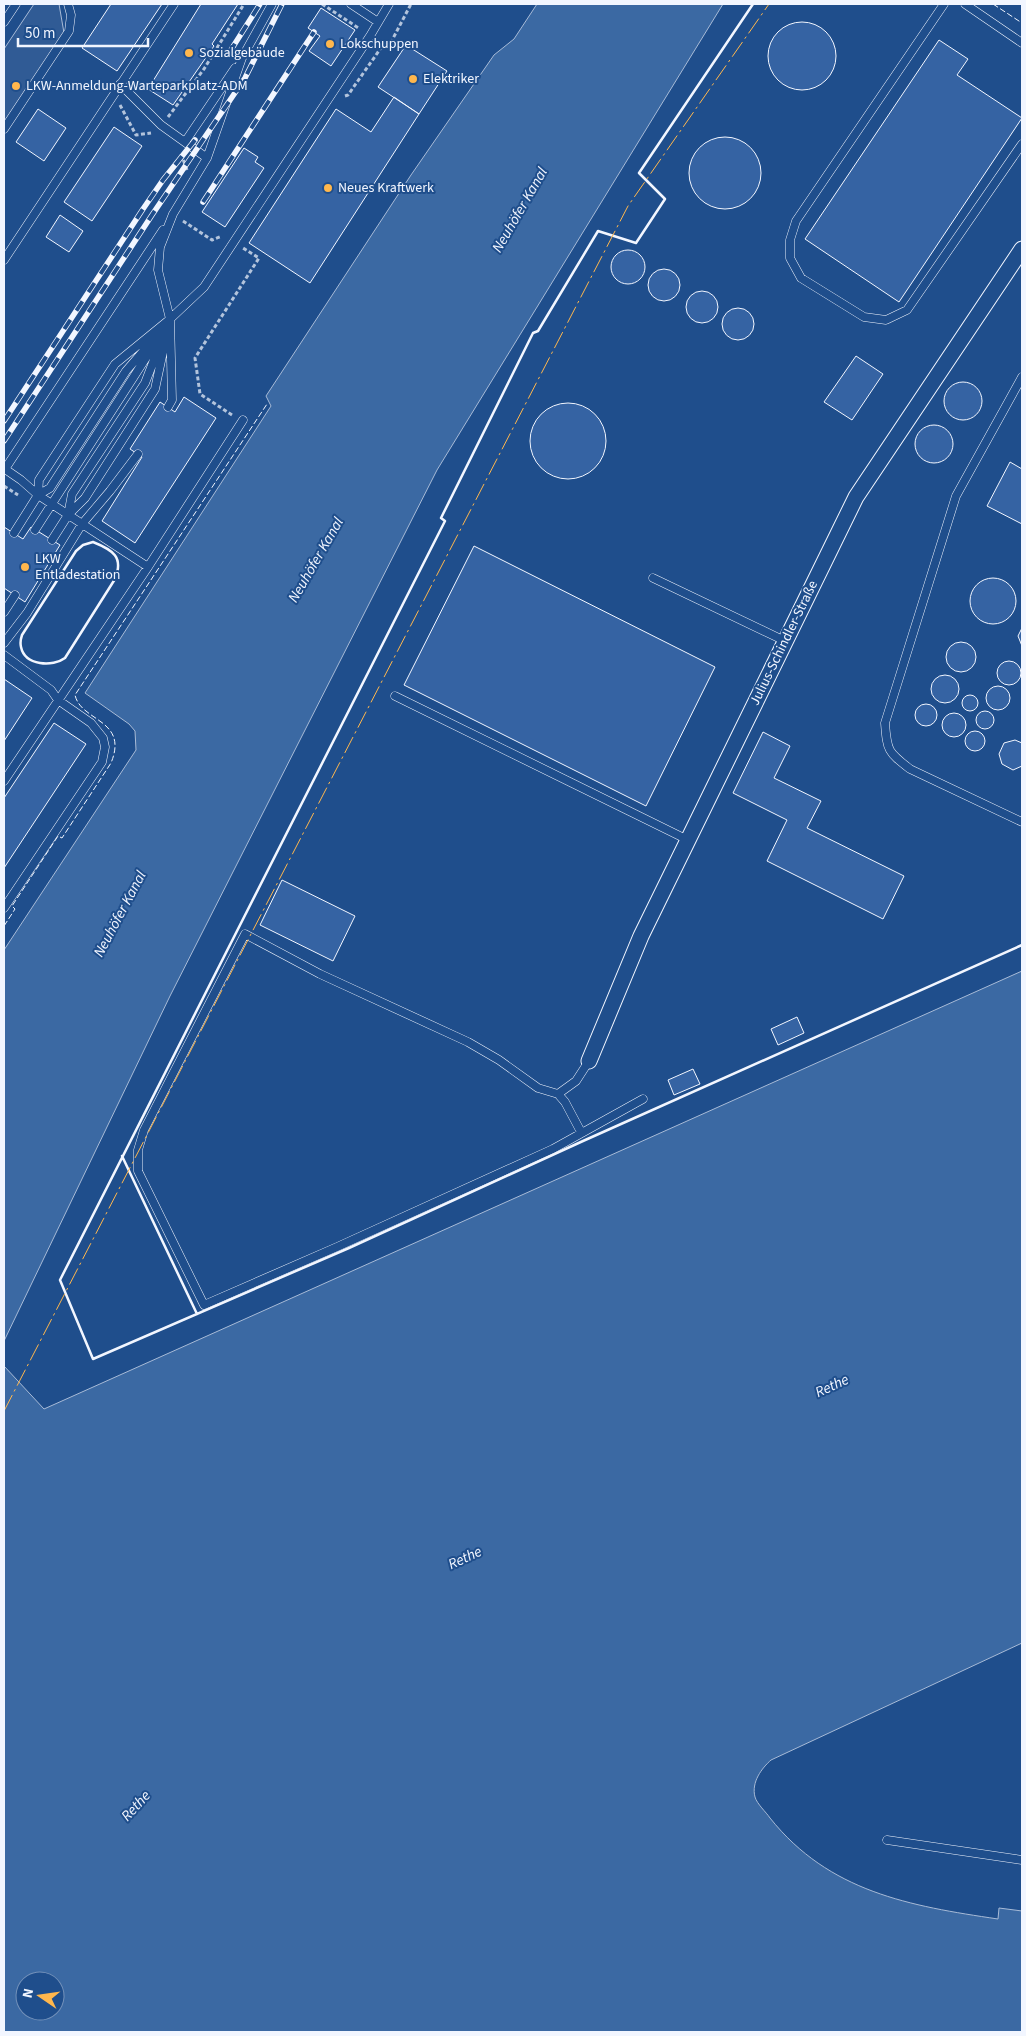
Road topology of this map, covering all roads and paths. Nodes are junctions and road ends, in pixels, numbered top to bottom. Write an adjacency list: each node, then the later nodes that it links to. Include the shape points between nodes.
1 (16, 4): 12 (lane)
2 (68, 4): 21 (lane, via 68,31)
3 (174, 4): 18 (lane)
4 (244, 4): 20 (path, via 204,69)
5 (272, 4): 17 (lane)
6 (322, 4): 14 (path)
7 (351, 4): 13 (lane)
8 (389, 4): 13 (lane)
9 (412, 4): 16 (path, via 388,48)
10 (944, 4): 23 (lane, via 796,221 790,240 790,258 801,278 864,317 886,320 907,310)
11 (966, 4): 15 (lane)
12 (4, 22)
13 (378, 22): 14 (lane)
14 (370, 36): 16 (path); 28 (lane)
15 (1022, 42)
16 (383, 45): 19 (path, via 348,95)
17 (242, 58): 22 (lane); 25 (lane)
18 (120, 84): 20 (lane); 30 (lane)
19 (340, 96)
20 (161, 125): 22 (lane)
21 (4, 129)
22 (185, 142): 25 (lane)
23 (1022, 144)
24 (178, 149): 26 (path, via 188,171)
25 (207, 158): 27 (lane)
26 (187, 178)
27 (173, 214): 28 (path, via 212,240 229,234); 31 (lane, via 160,247 158,270); 36 (lane)
28 (236, 237): 31 (lane, via 204,287); 34 (path, via 245,243 242,247 259,258 195,358 200,394)
29 (1022, 249): 48 (street, Julius-Schindler-Straße, via 856,497)
30 (4, 260)
31 (170, 319): 33 (lane); 37 (lane, via 126,371 50,488); 37 (lane, via 115,364 39,480); 38 (lane); 39 (lane, via 145,383 72,494); 39 (lane, via 155,389 86,498)
32 (1022, 377): 54 (lane, via 956,496 885,723 886,744 894,756 910,769)
33 (170, 403)
34 (243, 420): 44 (lane)
35 (138, 454): 40 (lane)
36 (4, 470): 37 (lane)
37 (38, 495): 38 (lane); 42 (lane)
38 (51, 504): 39 (lane); 41 (lane)
39 (68, 515): 40 (lane); 43 (lane)
40 (82, 524): 44 (lane); 49 (lane, via 27,613)
41 (36, 530)
42 (14, 533)
43 (52, 540)
44 (148, 567): 52 (lane)
45 (653, 578): 48 (lane)
46 (15, 595): 47 (lane)
47 (4, 612)
48 (785, 641): 55 (street, Julius-Schindler-Straße)
49 (4, 642)
50 (4, 655): 52 (lane, via 51,690)
51 (395, 696): 55 (lane)
52 (58, 700): 53 (lane); 56 (lane, via 91,723 103,738 102,762)
53 (4, 781)
54 (1022, 822)
55 (688, 840): 57 (street, Julius-Schindler-Straße, via 641,936)
56 (4, 908)
57 (589, 1061): 58 (lane, via 576,1081)
58 (558, 1094): 60 (lane); 60 (lane, via 538,1088 500,1060 468,1042 320,974 245,934 144,1130 138,1150 138,1171 204,1305 544,1153)
59 (643, 1099): 60 (lane)
60 (581, 1132)
61 (887, 1840): 62 (lane)
62 (1022, 1860)

